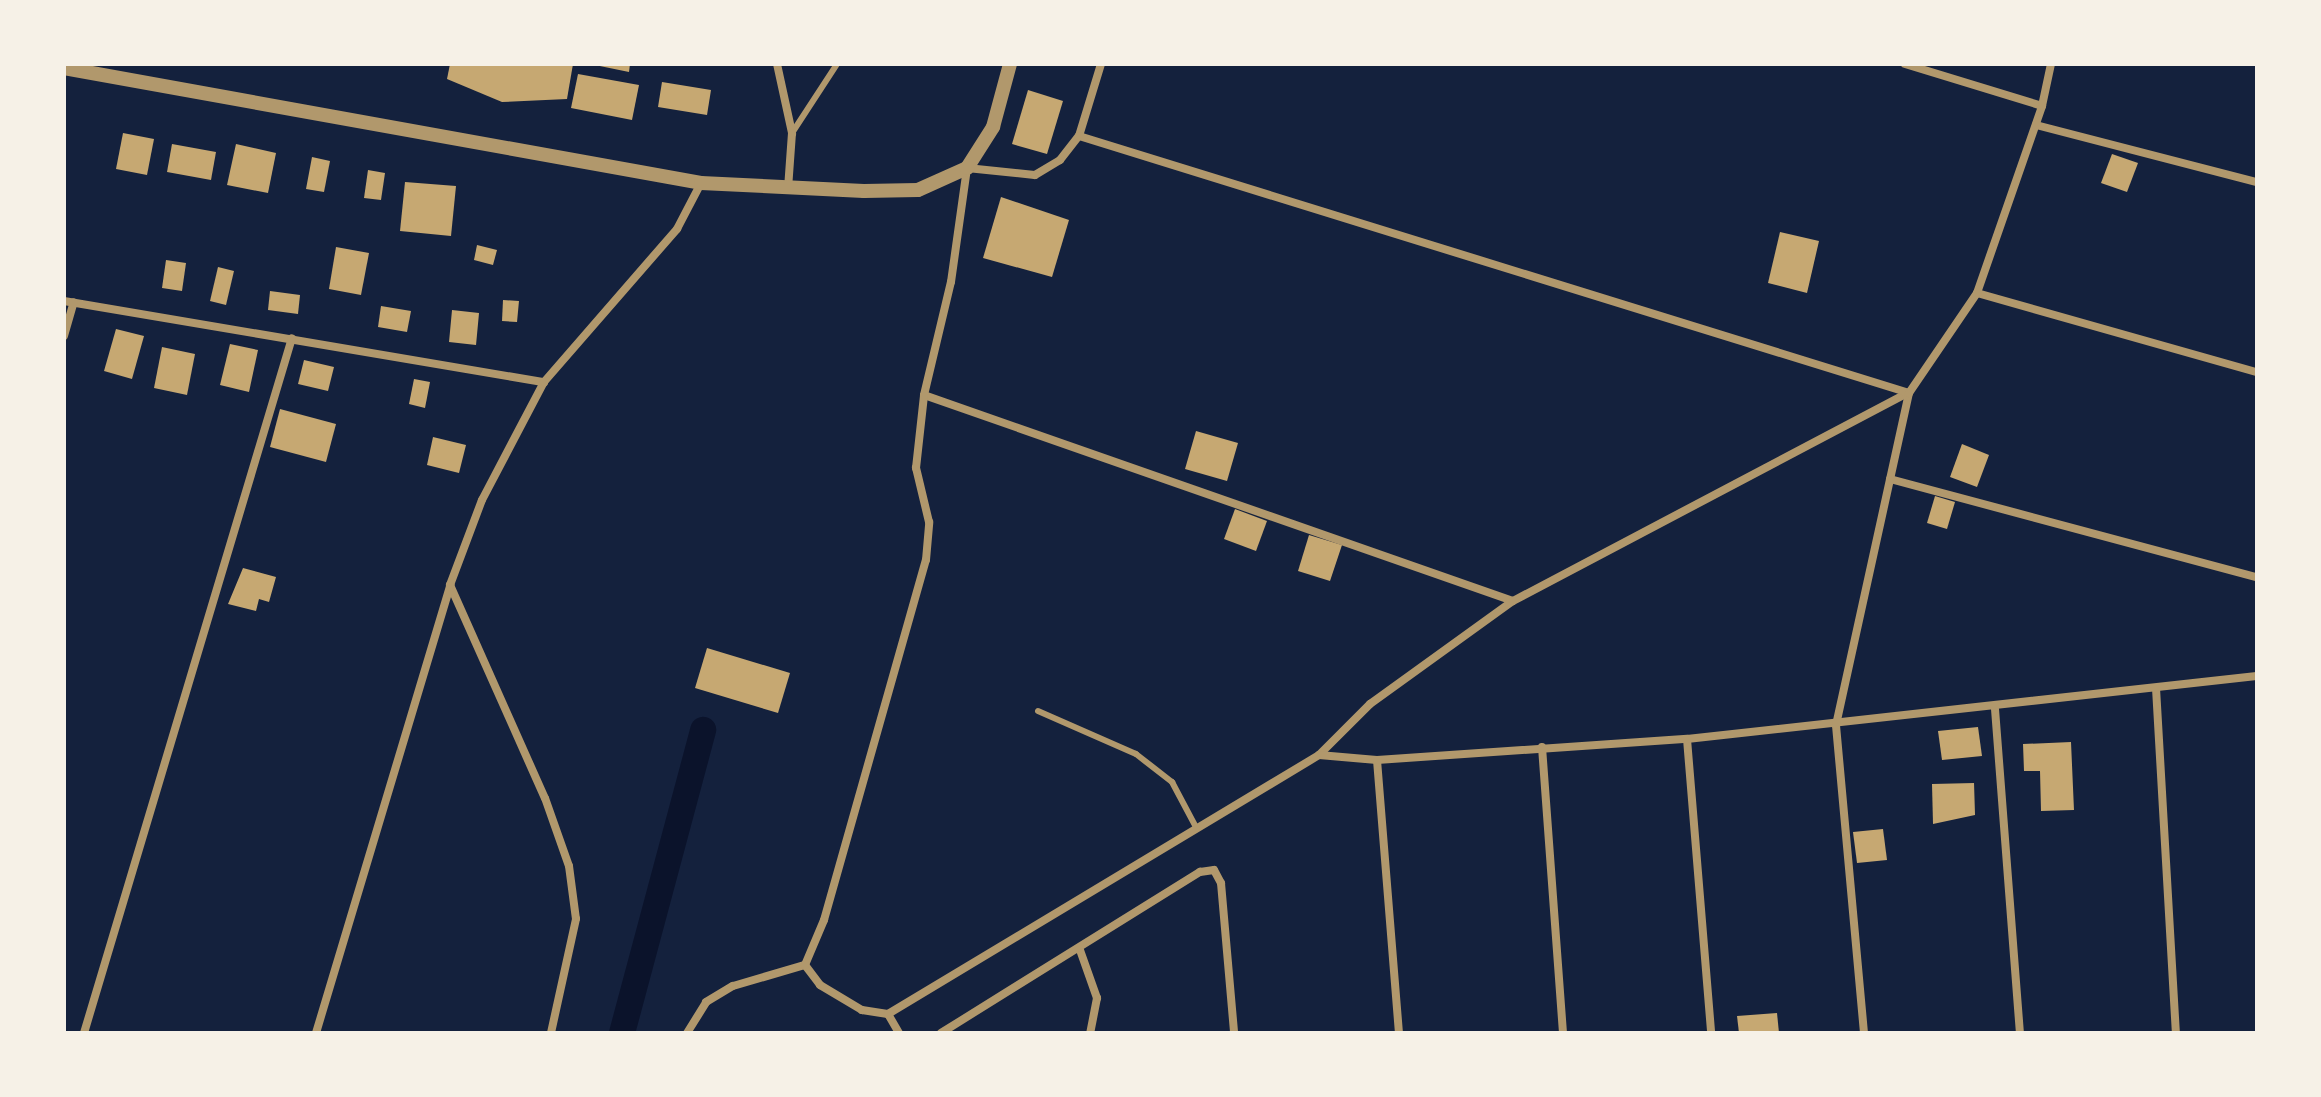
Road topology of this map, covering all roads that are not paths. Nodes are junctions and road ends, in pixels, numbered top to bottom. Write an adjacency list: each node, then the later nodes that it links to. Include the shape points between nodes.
1 (777, 64): 10 (street)
2 (837, 64): 10 (lane)
3 (1010, 64): 12 (street, via 993,127)
4 (1101, 64): 11 (street)
5 (1905, 64): 8 (street)
6 (2051, 64): 8 (street)
7 (64, 68): 14 (street)
8 (2042, 106): 9 (street)
9 (2036, 125): 13 (street); 16 (street)
10 (792, 133): 15 (street)
11 (1079, 136): 12 (street, via 1060,160 1035,175); 22 (street)
12 (967, 168): 15 (street, via 918,190); 23 (street, via 951,282)
13 (2257, 182)
14 (701, 183): 15 (street); 21 (street, via 677,229)
15 (788, 190)
16 (1977, 293): 20 (street); 22 (street)
17 (69, 302): 18 (street); 19 (street)
18 (64, 336)
19 (292, 338): 21 (street); 41 (street)
20 (2257, 372)
21 (544, 382): 26 (street, via 482,500)
22 (1909, 393): 24 (street); 27 (street)
23 (924, 395): 27 (street); 39 (street, via 916,468 929,522 926,560 824,920)
24 (1890, 479): 25 (street); 32 (street)
25 (2257, 577)
26 (450, 585): 42 (street); 43 (street, via 545,798 569,866 576,919)
27 (1513, 601): 35 (street, via 1370,704)
28 (2257, 676): 29 (street)
29 (2156, 688): 30 (street); 54 (street)
30 (1995, 709): 32 (street); 53 (street)
31 (1038, 711): 37 (lane, via 1136,754 1172,782)
32 (1836, 725): 33 (street); 52 (street)
33 (1687, 739): 34 (street); 51 (street)
34 (1542, 747): 36 (street); 50 (street)
35 (1319, 755): 36 (street); 37 (street)
36 (1377, 760): 49 (street)
37 (1197, 829): 40 (street)
38 (1080, 950): 46 (street); 47 (street, via 1097,998); 48 (street, via 1200,872 1214,870 1221,883)
39 (805, 965): 40 (street, via 820,985 851,1004); 44 (street, via 733,986 706,1002)
40 (888, 1014): 45 (street)
41 (84, 1033)
42 (316, 1033)
43 (551, 1033)
44 (687, 1033)
45 (899, 1033)
46 (941, 1033)
47 (1090, 1033)
48 (1234, 1033)
49 (1399, 1033)
50 (1563, 1033)
51 (1711, 1033)
52 (1864, 1033)
53 (2020, 1033)
54 (2176, 1033)

